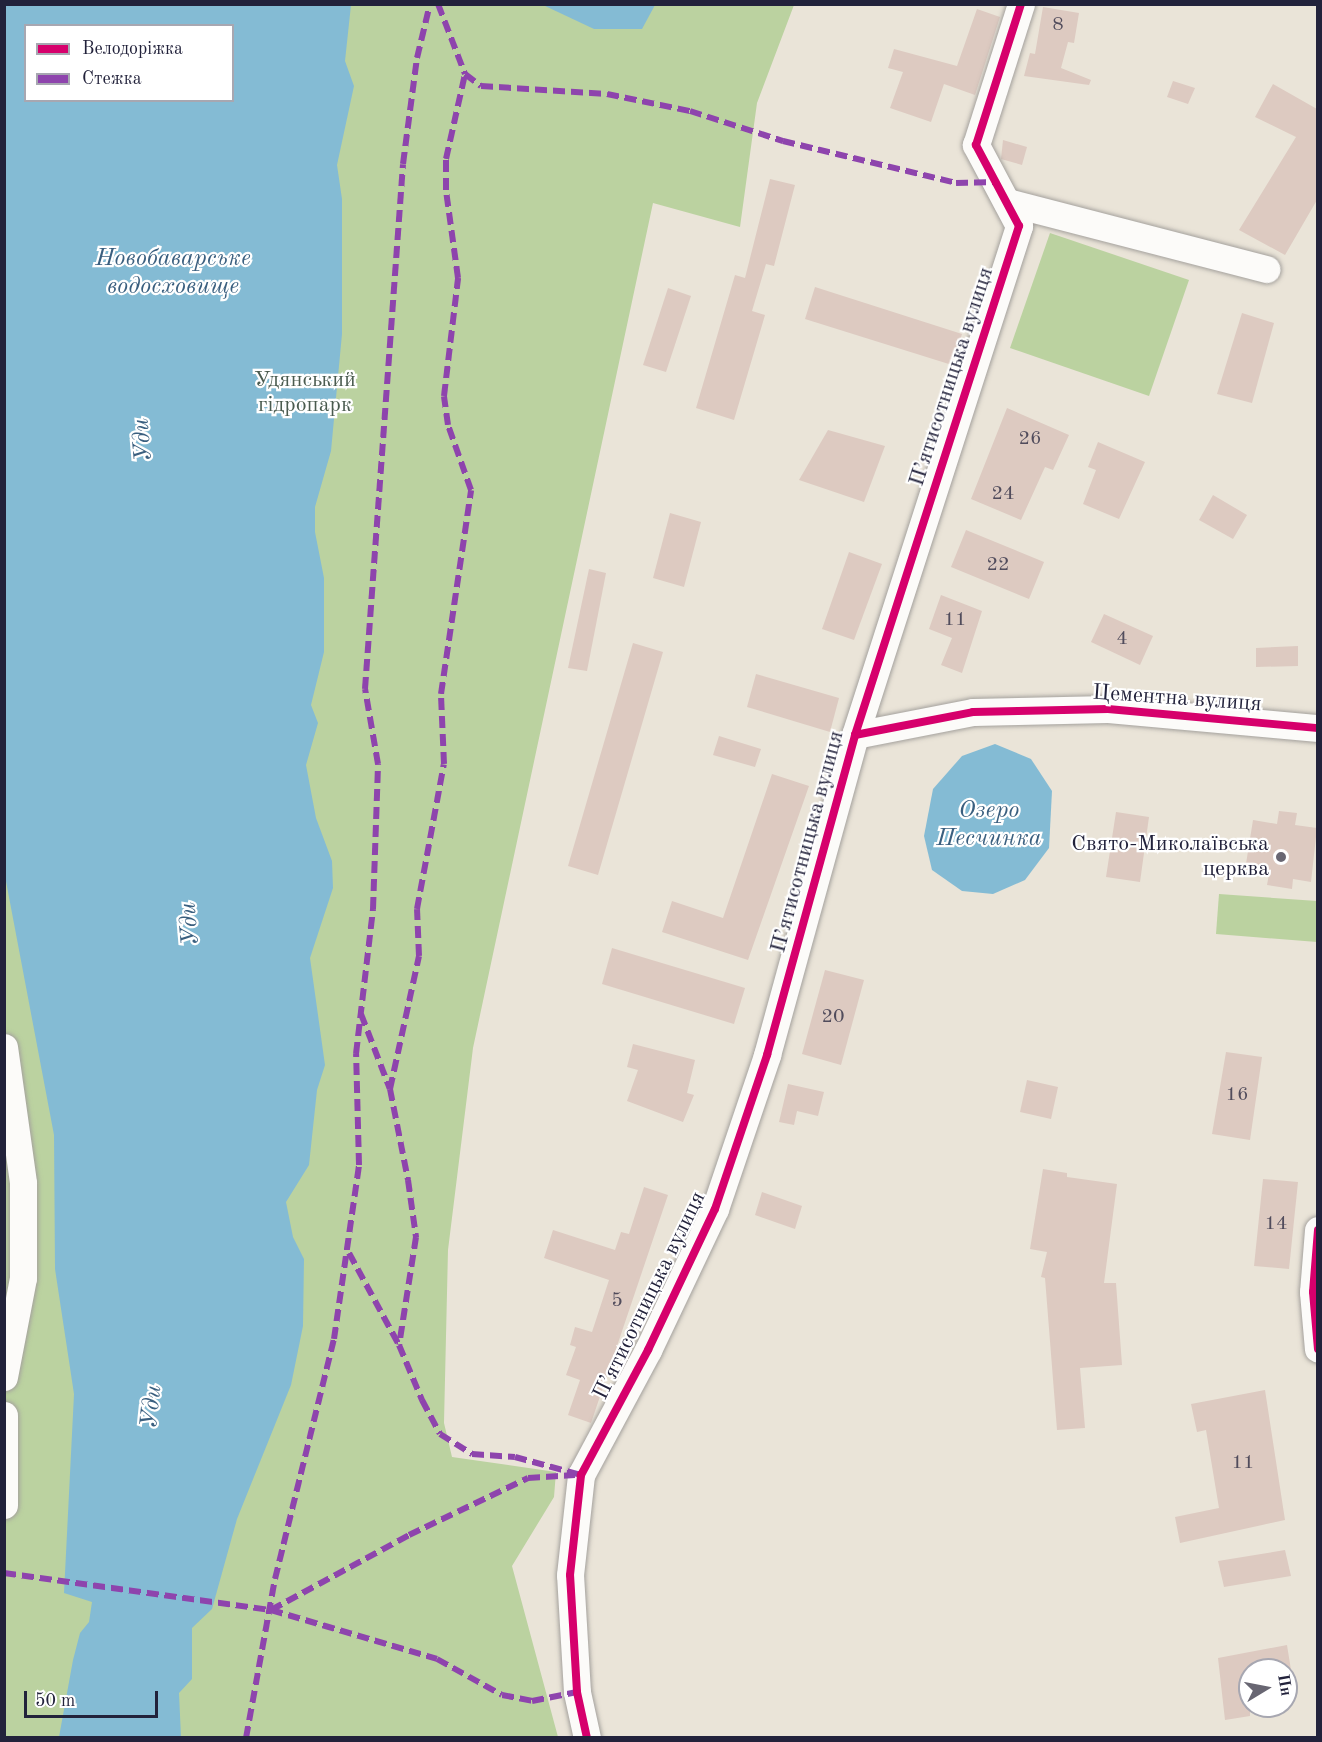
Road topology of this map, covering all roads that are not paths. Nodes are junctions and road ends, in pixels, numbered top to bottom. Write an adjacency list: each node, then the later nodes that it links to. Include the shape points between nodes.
1 (1021, 4): 2 (street, П’ятисотницька вулиця, via 976,145)
2 (1007, 202): 3 (street); 5 (street, П’ятисотницька вулиця, via 1019,226)
3 (1266, 269)
4 (1317, 729): 5 (street, Цементна вулиця, via 1108,709 973,712)
5 (855, 735): 12 (street, П’ятисотницька вулиця, via 767,1055 715,1209 648,1350 581,1475 570,1575 577,1692)
6 (4, 1047): 9 (street, via 22,1183 22,1278)
7 (1317, 1230): 8 (street, via 1313,1292)
8 (1317, 1349)
9 (4, 1377)
10 (4, 1415): 11 (street)
11 (4, 1505)
12 (587, 1737)

